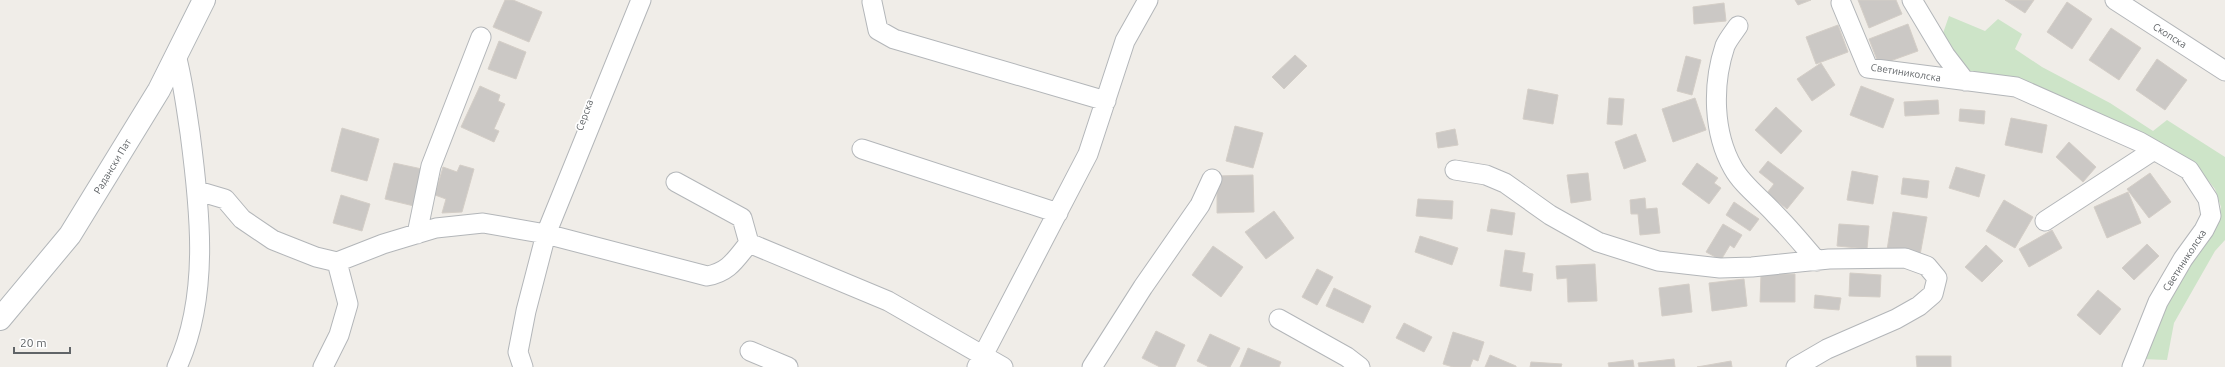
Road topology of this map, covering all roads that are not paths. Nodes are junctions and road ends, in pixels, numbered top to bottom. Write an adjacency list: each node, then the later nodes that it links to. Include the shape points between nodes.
1 (204, 0): 11 (street, Радански Пат)
2 (631, 0): 24 (street, Серска, via 602,66 579,129)
3 (641, 0): 24 (street)
4 (1148, 0): 14 (street, via 1125,41)
5 (1912, 0): 13 (street, Светиниколска, via 1945,55)
6 (2115, 0): 12 (street, Скопска)
7 (872, 2): 14 (street, via 878,30 894,39)
8 (1841, 3): 13 (street, Светиниколска, via 1868,68)
9 (1738, 26): 26 (street, via 1726,45 1720,65 1716,102 1721,143 1733,169)
10 (481, 36): 23 (street, via 430,166)
11 (176, 56): 20 (street, via 182,77); 28 (street, Радански Пат, via 159,90 70,235)
12 (2225, 71)
13 (1965, 81): 16 (street, Светиниколска, via 2016,87)
14 (1106, 101): 21 (street, via 1088,154)
15 (862, 149): 21 (street)
16 (2154, 150): 22 (street); 40 (street, Светиниколска, via 2189,170 2208,199 2210,216 2204,230 2158,302)
17 (1455, 170): 26 (street, via 1486,175 1505,183 1550,215 1598,242 1658,261 1720,268 1752,268)
18 (1212, 179): 37 (street, via 1200,205)
19 (676, 182): 25 (street, via 742,218)
20 (198, 191): 27 (street, via 225,199 242,219 273,240 316,257); 32 (street, via 199,263 194,315)
21 (1058, 213): 31 (street)
22 (2046, 221)
23 (417, 234): 24 (street, via 436,228 483,223); 27 (street)
24 (546, 234): 25 (street, via 707,276 721,274); 34 (street, via 518,352)
25 (750, 243): 31 (street, via 888,300)
26 (1816, 261): 39 (street, via 1905,258 1927,266 1937,278 1933,294 1919,306 1896,319 1827,349)
27 (337, 262): 33 (street, via 348,304 339,335)
28 (0, 319)
29 (1279, 319): 38 (street)
30 (750, 351): 35 (street)
31 (981, 361): 36 (street)
32 (177, 367)
33 (323, 367)
34 (523, 367)
35 (788, 367)
36 (1003, 367)
37 (1092, 367)
38 (1360, 367)
39 (1796, 367)
40 (2132, 367)

